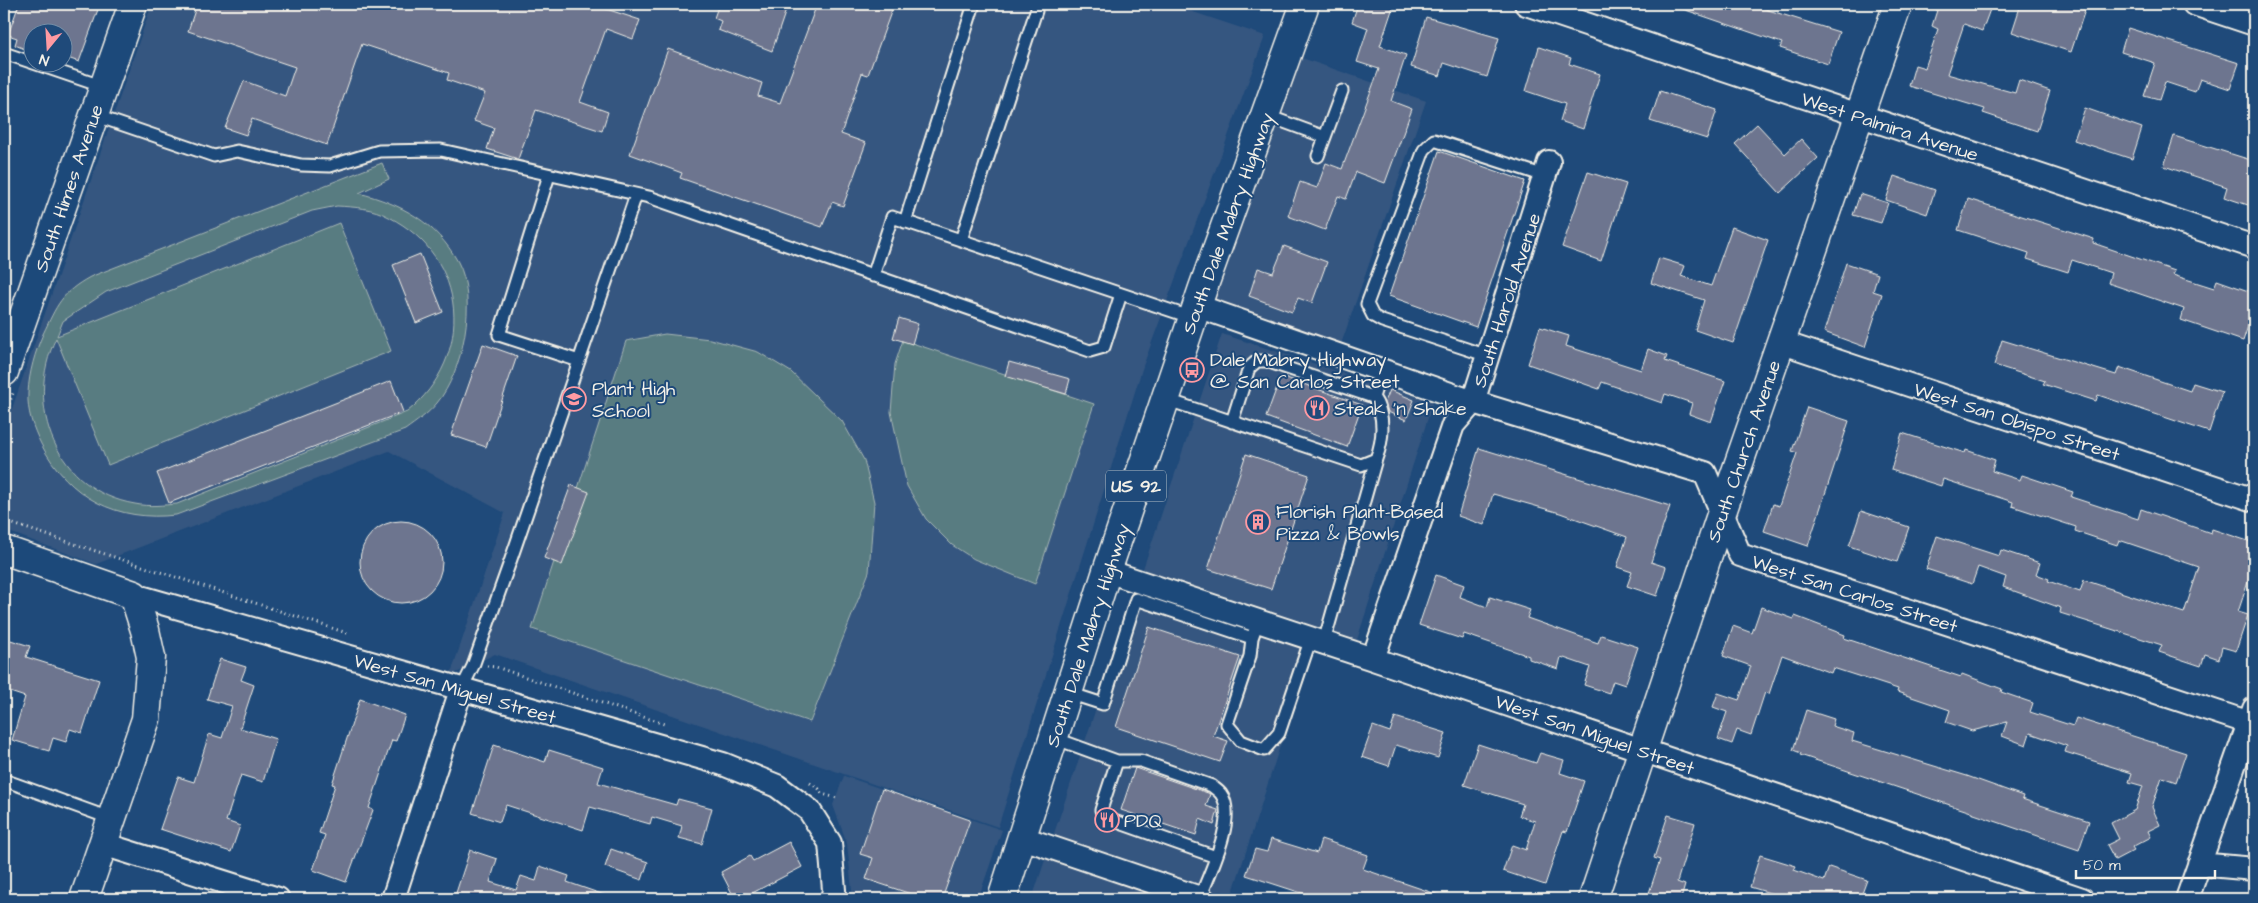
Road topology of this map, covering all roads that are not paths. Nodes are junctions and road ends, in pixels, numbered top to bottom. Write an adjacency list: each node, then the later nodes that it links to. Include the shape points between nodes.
1 (133, 4): 10 (street, South Himes Avenue)
2 (974, 4): 20 (lane)
3 (1305, 4): 13 (street, South Dale Mabry Highway / US 92)
4 (1526, 4): 14 (street, West Palmira Avenue)
5 (1898, 4): 14 (street, South Church Avenue)
6 (2194, 4): 8 (street)
7 (1036, 12): 21 (lane)
8 (2254, 24)
9 (4, 53): 10 (lane)
10 (104, 87): 12 (street, South Himes Avenue)
11 (1342, 91): 15 (lane)
12 (94, 115): 18 (lane, via 214,156 238,151 301,165 330,166 379,151 441,150); 30 (street, South Himes Avenue)
13 (1265, 115): 15 (lane); 25 (street, South Dale Mabry Highway / US 92)
14 (1860, 116): 22 (street, West Palmira Avenue); 26 (street, South Church Avenue)
15 (1325, 137): 16 (lane)
16 (1318, 156)
17 (1547, 169): 27 (street, South Harold Avenue); 27 (lane, via 1434,140 1424,150 1367,304 1373,316 1382,321)
18 (549, 175): 19 (lane); 28 (lane, via 499,335)
19 (636, 195): 23 (lane); 28 (lane)
20 (905, 222): 21 (lane); 23 (lane, via 892,217)
21 (960, 240): 24 (lane)
22 (2254, 247)
23 (873, 276): 24 (lane, via 1090,351 1104,347)
24 (1121, 294): 25 (lane)
25 (1195, 312): 29 (street, West San Carlos Street); 32 (street, South Dale Mabry Highway / US 92)
26 (1780, 342): 36 (street, West San Obispo Street); 37 (street, South Church Avenue)
27 (1488, 356): 33 (street, South Harold Avenue)
28 (579, 361): 44 (lane, via 473,666)
29 (1382, 370): 31 (lane); 33 (street, West San Carlos Street)
30 (4, 372)
31 (1373, 397): 34 (lane, via 1266,361 1257,361 1249,368); 35 (lane, via 1379,405 1382,432)
32 (1165, 399): 34 (lane); 39 (street, South Dale Mabry Highway / US 92)
33 (1473, 402): 37 (street, West San Carlos Street, via 1706,473); 43 (street, South Harold Avenue, via 1453,425)
34 (1232, 422): 35 (lane, via 1361,465)
35 (1376, 459): 42 (lane)
36 (2254, 500)
37 (1722, 512): 46 (street, West San Carlos Street, via 1740,555); 48 (street, South Church Avenue)
38 (4, 550): 40 (street, West San Miguel Street)
39 (1107, 571): 41 (street, West San Miguel Street); 45 (street, South Dale Mabry Highway / US 92)
40 (134, 595): 44 (street, West San Miguel Street); 51 (street, via 151,658 150,684 146,719)
41 (1255, 630): 42 (street, West San Miguel Street); 42 (lane, via 1250,656 1227,724 1241,741 1264,750 1279,733); 45 (lane, via 1136,599 1103,704)
42 (1317, 640): 43 (street, West San Miguel Street)
43 (1373, 659): 48 (street, West San Miguel Street)
44 (461, 690): 59 (street); 60 (street, West San Miguel Street, via 723,764 777,786 809,810 830,843)
45 (1068, 693): 47 (street, South Dale Mabry Highway / US 92)
46 (2252, 716): 54 (street)
47 (1054, 738): 49 (lane); 52 (street, South Dale Mabry Highway / US 92)
48 (1643, 750): 62 (street, South Church Avenue); 63 (street, West San Miguel Street)
49 (1117, 761): 53 (lane, via 1141,761 1212,786 1220,793 1226,822); 53 (lane, via 1101,810 1102,817)
50 (4, 780): 51 (lane)
51 (108, 831): 57 (street); 58 (street)
52 (1023, 838): 56 (street, South Dale Mabry Highway / US 92); 61 (street)
53 (1216, 857): 61 (lane)
54 (2199, 864): 55 (street); 64 (street)
55 (2254, 869)
56 (1006, 897)
57 (84, 899)
58 (278, 899)
59 (393, 899)
60 (832, 899)
61 (1201, 899)
62 (1593, 899)
63 (2082, 899)
64 (2188, 899)

